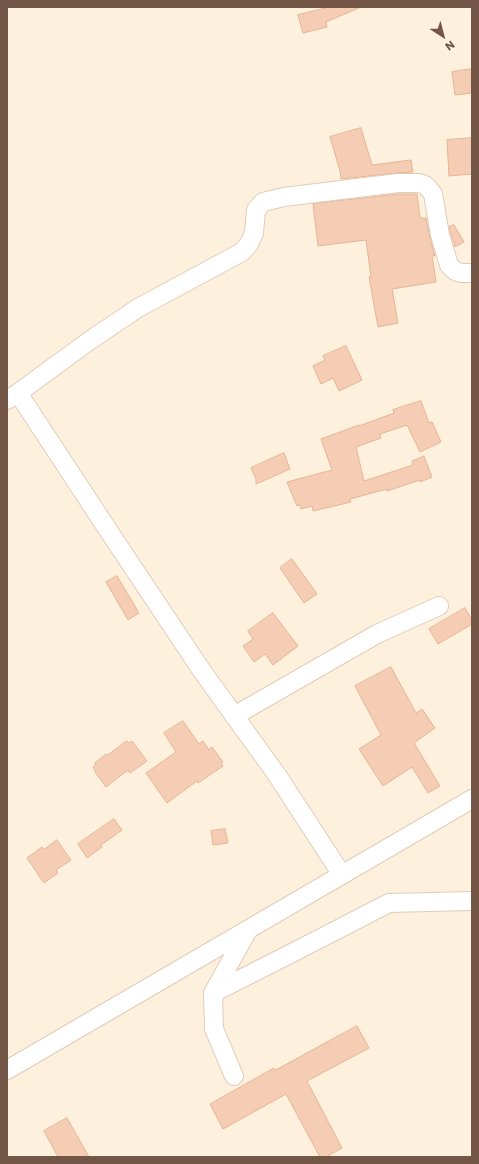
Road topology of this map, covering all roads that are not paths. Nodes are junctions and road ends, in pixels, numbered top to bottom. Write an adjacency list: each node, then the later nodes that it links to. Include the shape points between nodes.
1 (472, 273): 2 (street, via 455,271 449,265 440,235 433,194 425,185 398,183 284,197 263,202 256,210 254,234 242,252 138,308 89,340)
2 (13, 396): 4 (street)
3 (439, 606): 4 (street, via 377,634)
4 (234, 716): 6 (street, via 277,775)
5 (472, 799): 6 (street)
6 (342, 875): 8 (street)
7 (472, 901): 9 (street, via 389,903)
8 (249, 929): 9 (street); 10 (street)
9 (213, 993): 11 (street, via 214,1029)
10 (7, 1070)
11 (234, 1076)

